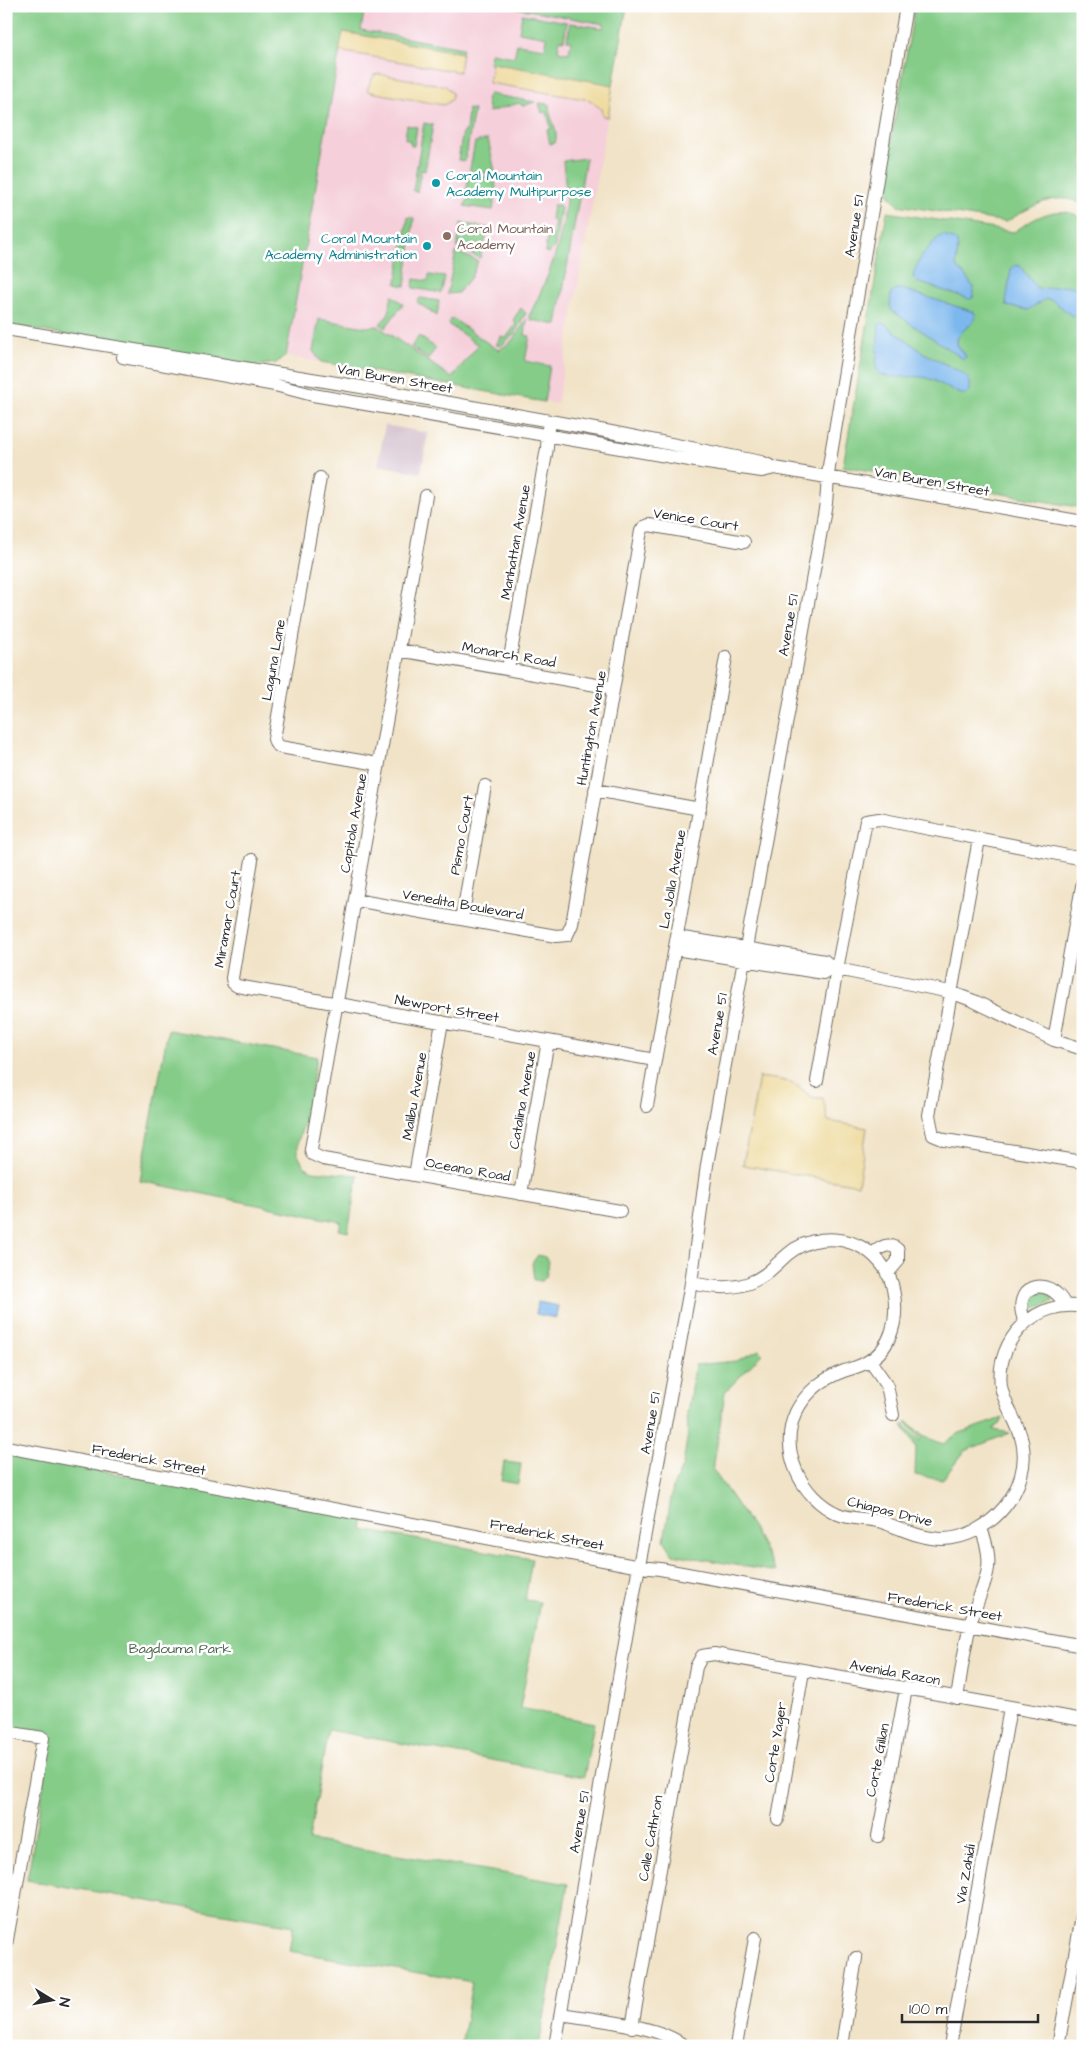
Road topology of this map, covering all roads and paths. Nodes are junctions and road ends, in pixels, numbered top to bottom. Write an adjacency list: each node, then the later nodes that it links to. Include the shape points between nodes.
1 (906, 6): 9 (street, Avenue 51)
2 (6, 329): 5 (street, Van Buren Street)
3 (6, 335): 7 (street, Van Buren Street)
4 (292, 369): 5 (street, via 349,379)
5 (361, 387): 6 (street, Van Buren Street)
6 (548, 420): 7 (street, Manhattan Avenue); 8 (street, Van Buren Street, via 761,462)
7 (547, 435): 8 (street, Van Buren Street, via 735,468 762,471); 17 (street, Manhattan Avenue)
8 (775, 468): 9 (street, Van Buren Street)
9 (828, 477): 12 (street, Van Buren Street); 31 (street, Avenue 51)
10 (320, 478): 19 (street, Laguna Lane, via 274,739 280,746)
11 (426, 496): 15 (street, Capitola Avenue)
12 (1083, 522)
13 (644, 527): 14 (street, Venice Court, via 656,526); 18 (street, Huntington Avenue)
14 (744, 542)
15 (399, 650): 17 (street, Monarch Road); 19 (street, Capitola Avenue)
16 (726, 657): 22 (street, La Jolla Avenue)
17 (508, 669): 18 (street, Monarch Road)
18 (613, 688): 21 (street, Huntington Avenue)
19 (378, 764): 27 (street, Capitola Avenue)
20 (485, 786): 28 (street, Pismo Court)
21 (595, 790): 22 (street); 29 (street, Huntington Avenue, via 572,924)
22 (700, 809): 30 (street, La Jolla Avenue)
23 (980, 839): 24 (street); 32 (street, via 879,820 866,821); 34 (street)
24 (1083, 859)
25 (252, 860): 33 (street, Miramar Court)
26 (1083, 881): 37 (street)
27 (354, 900): 28 (street, Venedita Boulevard); 35 (street, Capitola Avenue)
28 (462, 919): 29 (street, Venedita Boulevard, via 556,936)
29 (567, 935)
30 (676, 943): 31 (street); 40 (street, La Jolla Avenue)
31 (745, 955): 32 (street, via 825,961); 50 (street, Avenue 51)
32 (835, 968): 34 (street); 41 (street)
33 (233, 983): 35 (street, Newport Street, via 244,988)
34 (950, 992): 37 (street); 44 (street, via 929,1115 934,1136)
35 (336, 1004): 36 (street, Newport Street); 43 (street, Capitola Avenue)
36 (442, 1022): 38 (street, Newport Street); 45 (street, Malibu Avenue)
37 (1054, 1040): 39 (street)
38 (548, 1041): 40 (street, Newport Street); 46 (street, Catalina Avenue)
39 (1083, 1049)
40 (655, 1060): 42 (street, La Jolla Avenue)
41 (817, 1081)
42 (647, 1106)
43 (312, 1154): 45 (street, Oceano Road, via 323,1159)
44 (1083, 1162)
45 (415, 1175): 46 (street, Oceano Road)
46 (521, 1194): 47 (street, Oceano Road)
47 (620, 1211)
48 (872, 1254): 49 (street, Chiapas Drive); 49 (street, via 886,1245 898,1250 898,1261); 50 (street, Chiapas Drive, via 848,1241 824,1239 796,1248 769,1272 748,1283 724,1288)
49 (888, 1274): 54 (street, Chiapas Drive, via 895,1303 894,1326 886,1343)
50 (690, 1283): 58 (street, Avenue 51)
51 (1065, 1305): 52 (street, Chiapas Drive); 53 (street, Chiapas Drive, via 1044,1311); 53 (street, via 1052,1289 1044,1286 1032,1288 1020,1304)
52 (1083, 1306)
53 (1025, 1322): 57 (street, Chiapas Drive, via 1008,1344 1001,1378 1006,1404 1022,1442 1023,1468 1002,1510)
54 (870, 1361): 55 (street, via 887,1385); 57 (street, Chiapas Drive, via 820,1383 796,1412 791,1436 792,1459 808,1492 839,1515 878,1521 923,1536 953,1538)
55 (893, 1415)
56 (6, 1447): 58 (street, Frederick Street)
57 (981, 1529): 59 (street, via 989,1552 988,1576)
58 (640, 1567): 59 (street, Frederick Street); 74 (street, Avenue 51)
59 (969, 1626): 60 (street, Frederick Street); 64 (street)
60 (1083, 1646)
61 (702, 1656): 62 (street, Avenida Razon, via 714,1654); 75 (street, Calle Cathron, via 696,1668)
62 (802, 1671): 63 (street, Avenida Razon); 68 (street, Corte Yager)
63 (906, 1689): 64 (street, Avenida Razon); 69 (street, Corte Gillan)
64 (957, 1698): 65 (street, Avenida Razon)
65 (1010, 1708): 66 (street, Avenida Razon); 80 (street, Via Zahidi)
66 (1083, 1720)
67 (6, 1732): 72 (street, via 43,1738)
68 (778, 1819)
69 (878, 1836)
70 (1083, 1911): 81 (street)
71 (755, 1938): 78 (street)
72 (6, 1945)
73 (856, 1958): 79 (street)
74 (561, 2014): 75 (street); 76 (street, Avenue 51)
75 (632, 2027): 77 (street, via 658,2031)
76 (555, 2046)
77 (684, 2046)
78 (736, 2046)
79 (842, 2046)
80 (950, 2046)
81 (1058, 2046)

